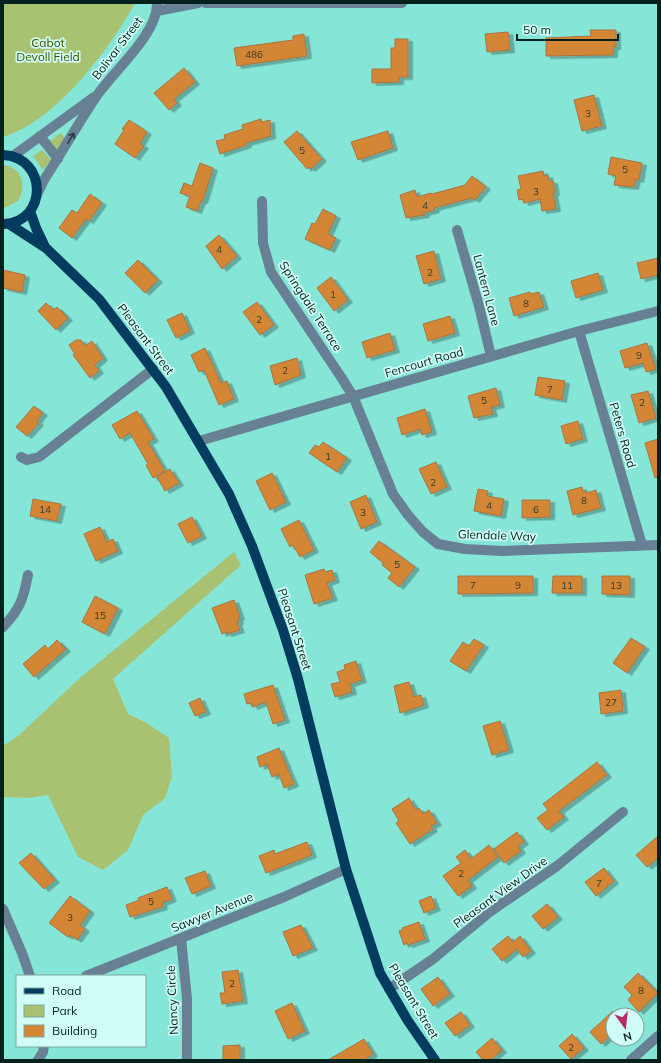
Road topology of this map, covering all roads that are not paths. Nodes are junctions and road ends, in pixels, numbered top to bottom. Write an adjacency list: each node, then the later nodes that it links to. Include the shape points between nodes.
1 (195, 3): 4 (street, Bolivar Street)
2 (205, 3): 3 (street)
3 (402, 3)
4 (157, 7): 5 (street, Bolivar Street, via 145,36)
5 (99, 94): 6 (street, Bolivar Street); 8 (street, Bolivar Street, one-way to 5)
6 (40, 136): 7 (street, Bolivar Street); 8 (street)
7 (8, 155): 9 (main road, via 27,164 33,171)
8 (58, 159): 9 (street, Bolivar Street)
9 (37, 195): 11 (main road)
10 (262, 201): 19 (street, Springdale Terrace, via 263,243 270,268)
11 (30, 211): 12 (main road, via 24,217); 14 (main road, Pleasant Street)
12 (6, 224): 14 (main road, Pleasant Street)
13 (457, 230): 17 (street, Lantern Lane)
14 (46, 248): 18 (main road, Pleasant Street, via 99,299)
15 (658, 311): 16 (street, Fencourt Road)
16 (579, 331): 17 (street, Fencourt Road); 23 (street, Peters Road)
17 (491, 356): 19 (street, Fencourt Road)
18 (153, 369): 20 (main road, Pleasant Street); 21 (street, via 39,457 27,460)
19 (353, 396): 20 (street, Fencourt Road); 23 (street, Glendale Way, via 393,494 422,532 438,544 465,549 502,551)
20 (199, 441): 27 (main road, Pleasant Street, via 229,494 275,607 298,680)
21 (20, 457)
22 (658, 545): 23 (street, Glendale Way)
23 (642, 546)
24 (28, 576): 25 (street, via 20,608)
25 (3, 627)
26 (623, 812): 32 (street, Pleasant View Drive, via 557,866 491,911 433,959)
27 (346, 869): 29 (street, Sawyer Avenue); 32 (main road, Pleasant Street, via 369,944 380,973)
28 (3, 909): 30 (street)
29 (181, 938): 31 (street, Sawyer Avenue); 36 (street, Nancy Circle, via 187,1000)
30 (30, 975)
31 (88, 975)
32 (390, 989): 37 (main road, Pleasant Street)
33 (658, 1036): 38 (street)
34 (44, 1047): 35 (street, via 44,1052)
35 (38, 1060)
36 (187, 1060)
37 (435, 1060)
38 (631, 1060)

